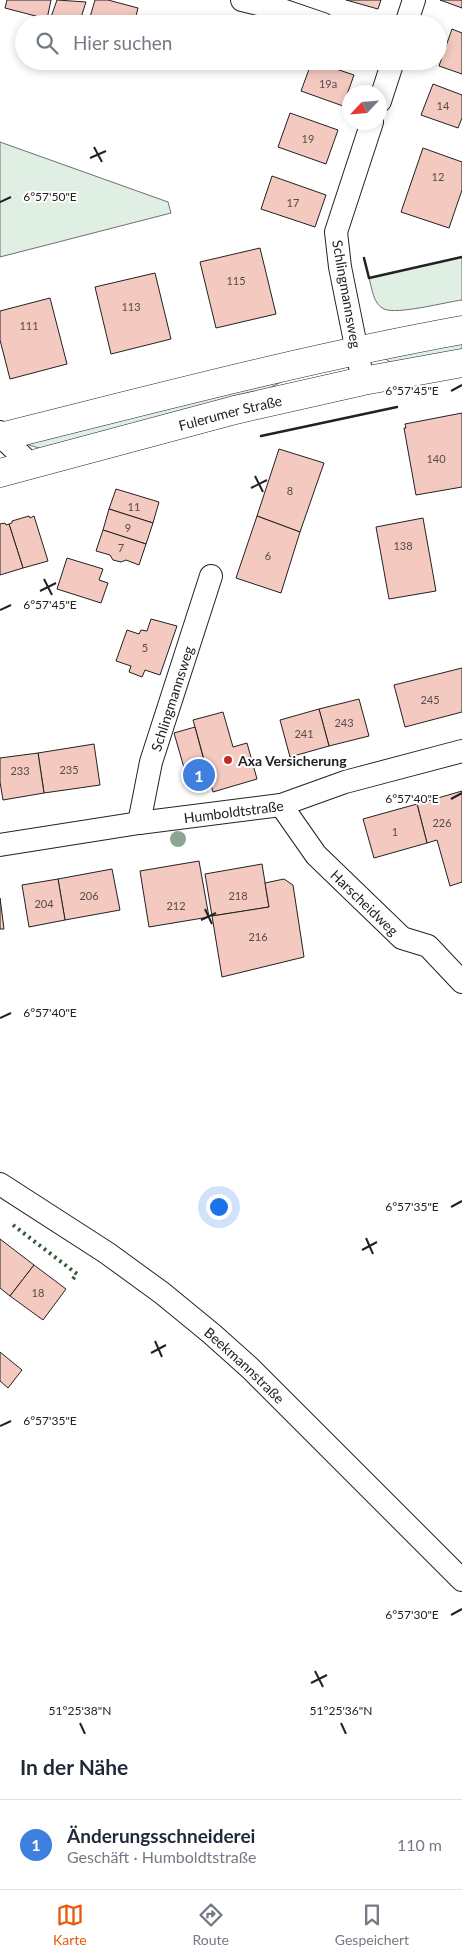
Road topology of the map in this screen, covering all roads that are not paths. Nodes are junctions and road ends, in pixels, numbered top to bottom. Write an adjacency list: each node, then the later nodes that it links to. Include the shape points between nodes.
1 (242, 0): 3 (street)
2 (414, 0): 4 (street)
3 (297, 15)
4 (409, 15)
5 (390, 70): 6 (street)
6 (385, 85)
7 (369, 130): 9 (street, Schlingmannsweg, via 336,232)
8 (462, 330): 9 (main road)
9 (358, 351): 11 (street, Schlingmannsweg); 12 (main road)
10 (462, 363): 11 (main road, Fulerumer Straße)
11 (363, 381): 13 (main road, Fulerumer Straße, via 235,410)
12 (1, 435): 13 (street)
13 (32, 465): 14 (main road, Fulerumer Straße)
14 (0, 473)
15 (211, 576): 18 (street, Schlingmannsweg, via 151,762)
16 (462, 751): 17 (street, Humboldtstraße, via 345,782)
17 (281, 804): 18 (street, Humboldtstraße); 20 (street, Harscheidweg, via 316,855 402,938 428,946)
18 (139, 823): 19 (street, Humboldtstraße)
19 (0, 845)
20 (462, 982)
21 (0, 1184): 22 (street, Beekmannstraße, via 106,1253 212,1334)
22 (462, 1580)

